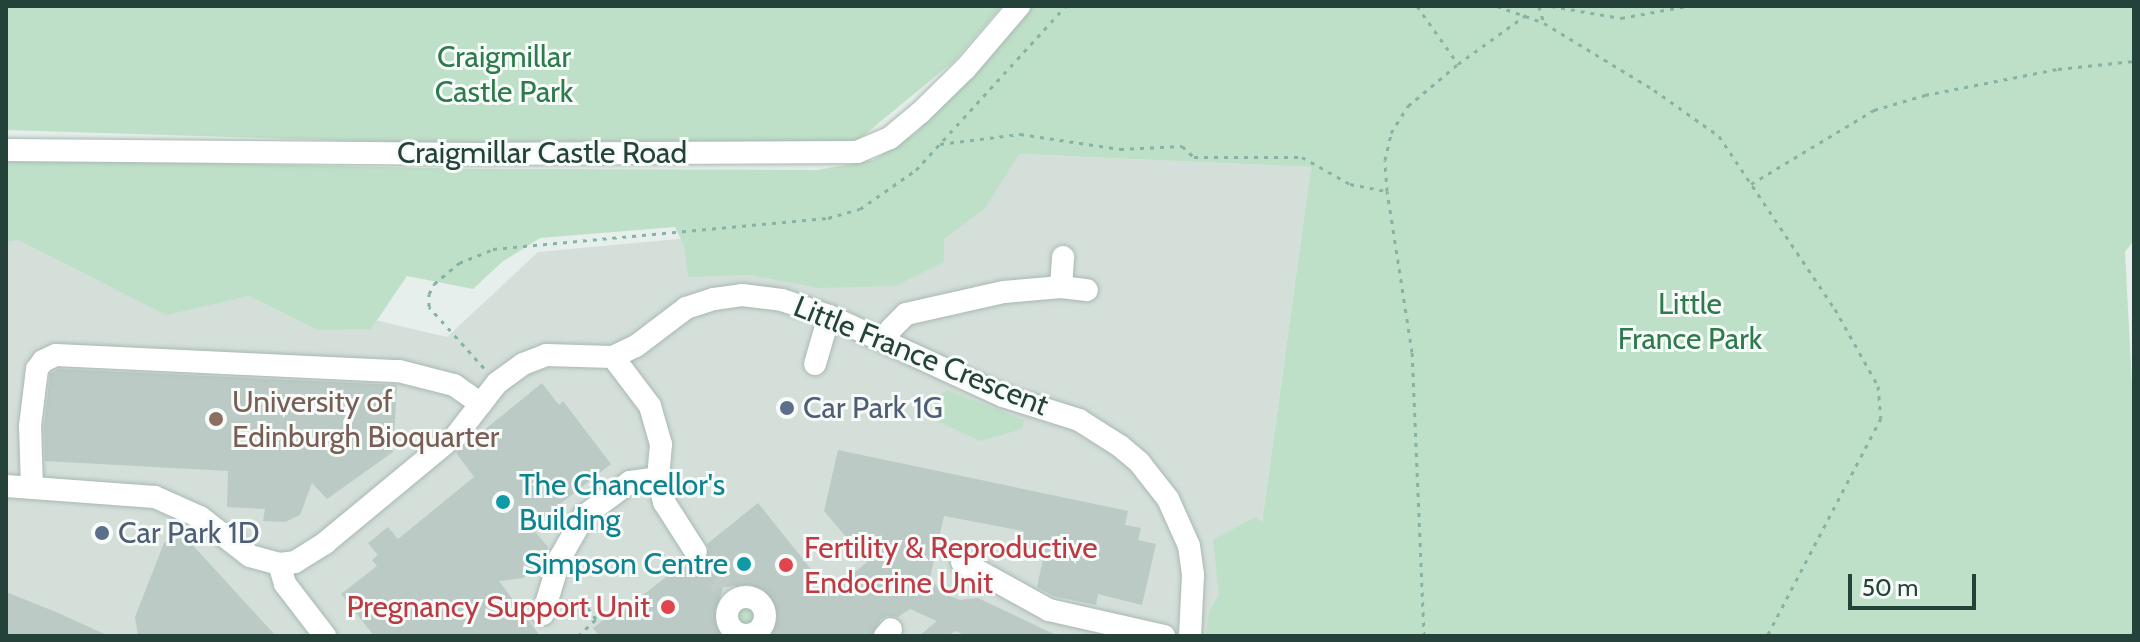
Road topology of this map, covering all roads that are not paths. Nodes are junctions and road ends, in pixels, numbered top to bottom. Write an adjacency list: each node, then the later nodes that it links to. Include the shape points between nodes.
1 (1019, 6): 2 (street, Craigmillar Castle Road, via 920,113 890,138 857,152)
2 (6, 150)
3 (1063, 257): 4 (street)
4 (1061, 287): 5 (street); 7 (street, via 1004,292 906,314)
5 (1087, 290)
6 (829, 316): 7 (street, Little France Crescent); 8 (street, Little France Crescent, via 782,300 742,295 714,299 686,308); 9 (street)
7 (886, 342): 21 (street, Little France Crescent, via 1003,396 1079,420 1139,462 1168,499 1189,546)
8 (613, 357): 10 (street, via 546,355 497,383); 11 (street, via 657,423)
9 (815, 364)
10 (481, 404): 13 (street, via 454,385 399,371 56,355 37,369 30,426); 16 (street, via 451,440 325,543 295,562)
11 (658, 478): 14 (street, via 664,502); 17 (street, via 630,482 584,516 560,558)
12 (6, 486): 13 (street)
13 (32, 488): 16 (street, via 155,497 200,517 250,556)
14 (696, 552)
15 (962, 562): 18 (street, via 1049,610)
16 (279, 564): 19 (street, via 285,584)
17 (543, 614)
18 (1122, 632): 20 (street)
19 (325, 636)
20 (1164, 636)
21 (1190, 636)

